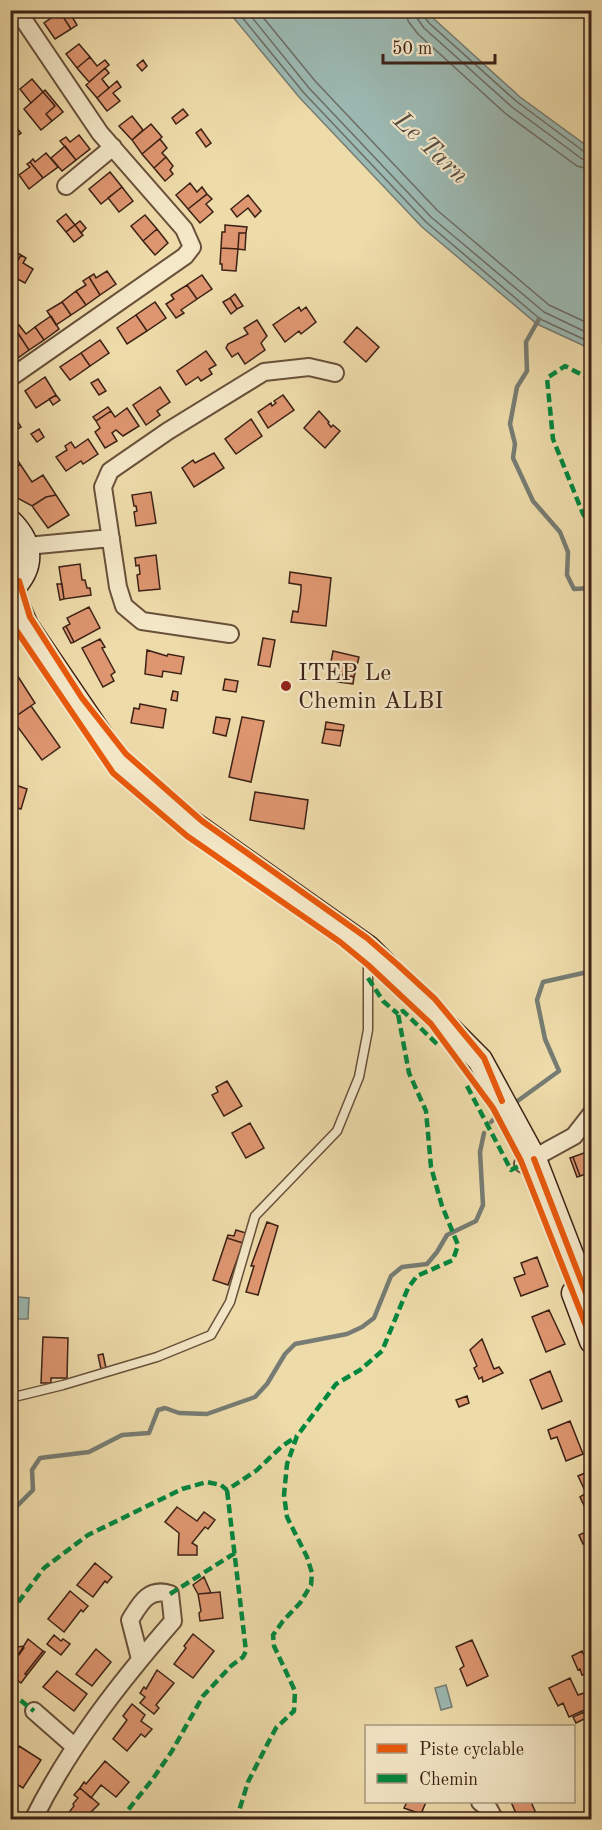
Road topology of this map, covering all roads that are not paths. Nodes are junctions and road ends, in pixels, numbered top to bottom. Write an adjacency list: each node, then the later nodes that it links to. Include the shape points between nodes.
1 (16, 10): 2 (street)
2 (113, 147): 3 (street); 5 (street, via 184,229 192,247 185,256)
3 (66, 186)
4 (335, 373): 7 (street, via 309,367 264,372 110,471 103,488)
5 (10, 378)
6 (10, 522): 8 (main road)
7 (111, 538): 8 (street); 10 (street, via 124,606 142,621)
8 (27, 546): 9 (main road, via 25,570)
9 (10, 590): 11 (main road, via 26,627 120,764 183,817)
10 (230, 634)
11 (368, 948): 13 (main road, via 480,1060); 16 (lane, via 368,1030 359,1077 337,1131 255,1216 230,1302 211,1335 157,1357)
12 (591, 1113): 13 (street, via 574,1136)
13 (528, 1162): 14 (main road); 15 (main road)
14 (591, 1309)
15 (591, 1341)
16 (10, 1398)
17 (140, 1659): 19 (street)
18 (34, 1711): 19 (street)
19 (75, 1747): 21 (street)
20 (481, 1803): 22 (street)
21 (33, 1820)
22 (495, 1820)

